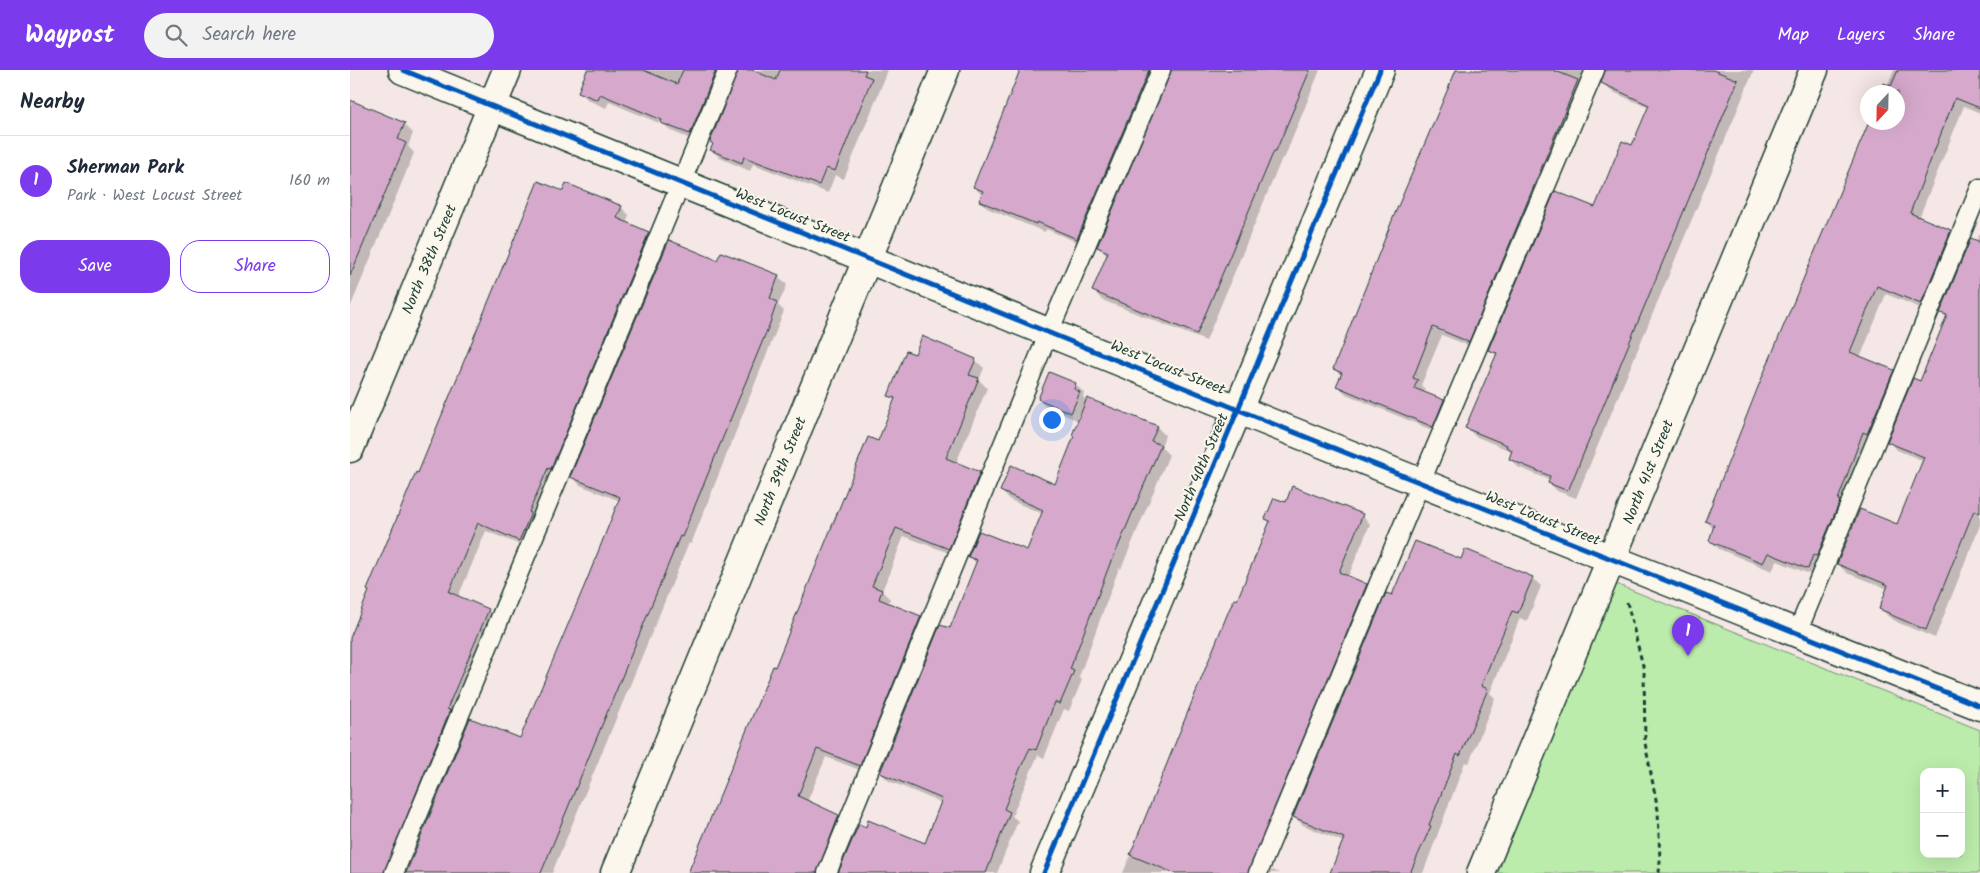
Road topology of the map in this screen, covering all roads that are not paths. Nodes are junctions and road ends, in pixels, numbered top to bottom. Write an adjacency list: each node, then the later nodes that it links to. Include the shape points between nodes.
1 (403, 70): 9 (street, West Locust Street)
2 (507, 70): 9 (street, North 38th Street)
3 (728, 70): 10 (lane)
4 (945, 70): 12 (street, North 39th Street)
5 (1161, 70): 13 (lane)
6 (1380, 70): 14 (street, North 40th Street)
7 (1595, 70): 16 (lane)
8 (1814, 70): 17 (street, North 41st Street)
9 (493, 106): 10 (street, West Locust Street); 15 (street, North 38th Street)
10 (681, 183): 12 (street, West Locust Street); 20 (lane)
11 (1980, 188): 18 (lane)
12 (868, 259): 13 (street, West Locust Street); 21 (street, North 39th Street)
13 (1049, 332): 14 (street, West Locust Street); 22 (lane)
14 (1239, 410): 16 (street, West Locust Street); 23 (street, North 40th Street)
15 (350, 448)
16 (1420, 482): 17 (street, West Locust Street); 24 (lane)
17 (1612, 559): 18 (street, West Locust Street); 25 (street, North 41st Street)
18 (1797, 633): 19 (street, West Locust Street)
19 (1980, 706)
20 (394, 873)
21 (615, 873)
22 (827, 873)
23 (1044, 873)
24 (1258, 873)
25 (1481, 873)

